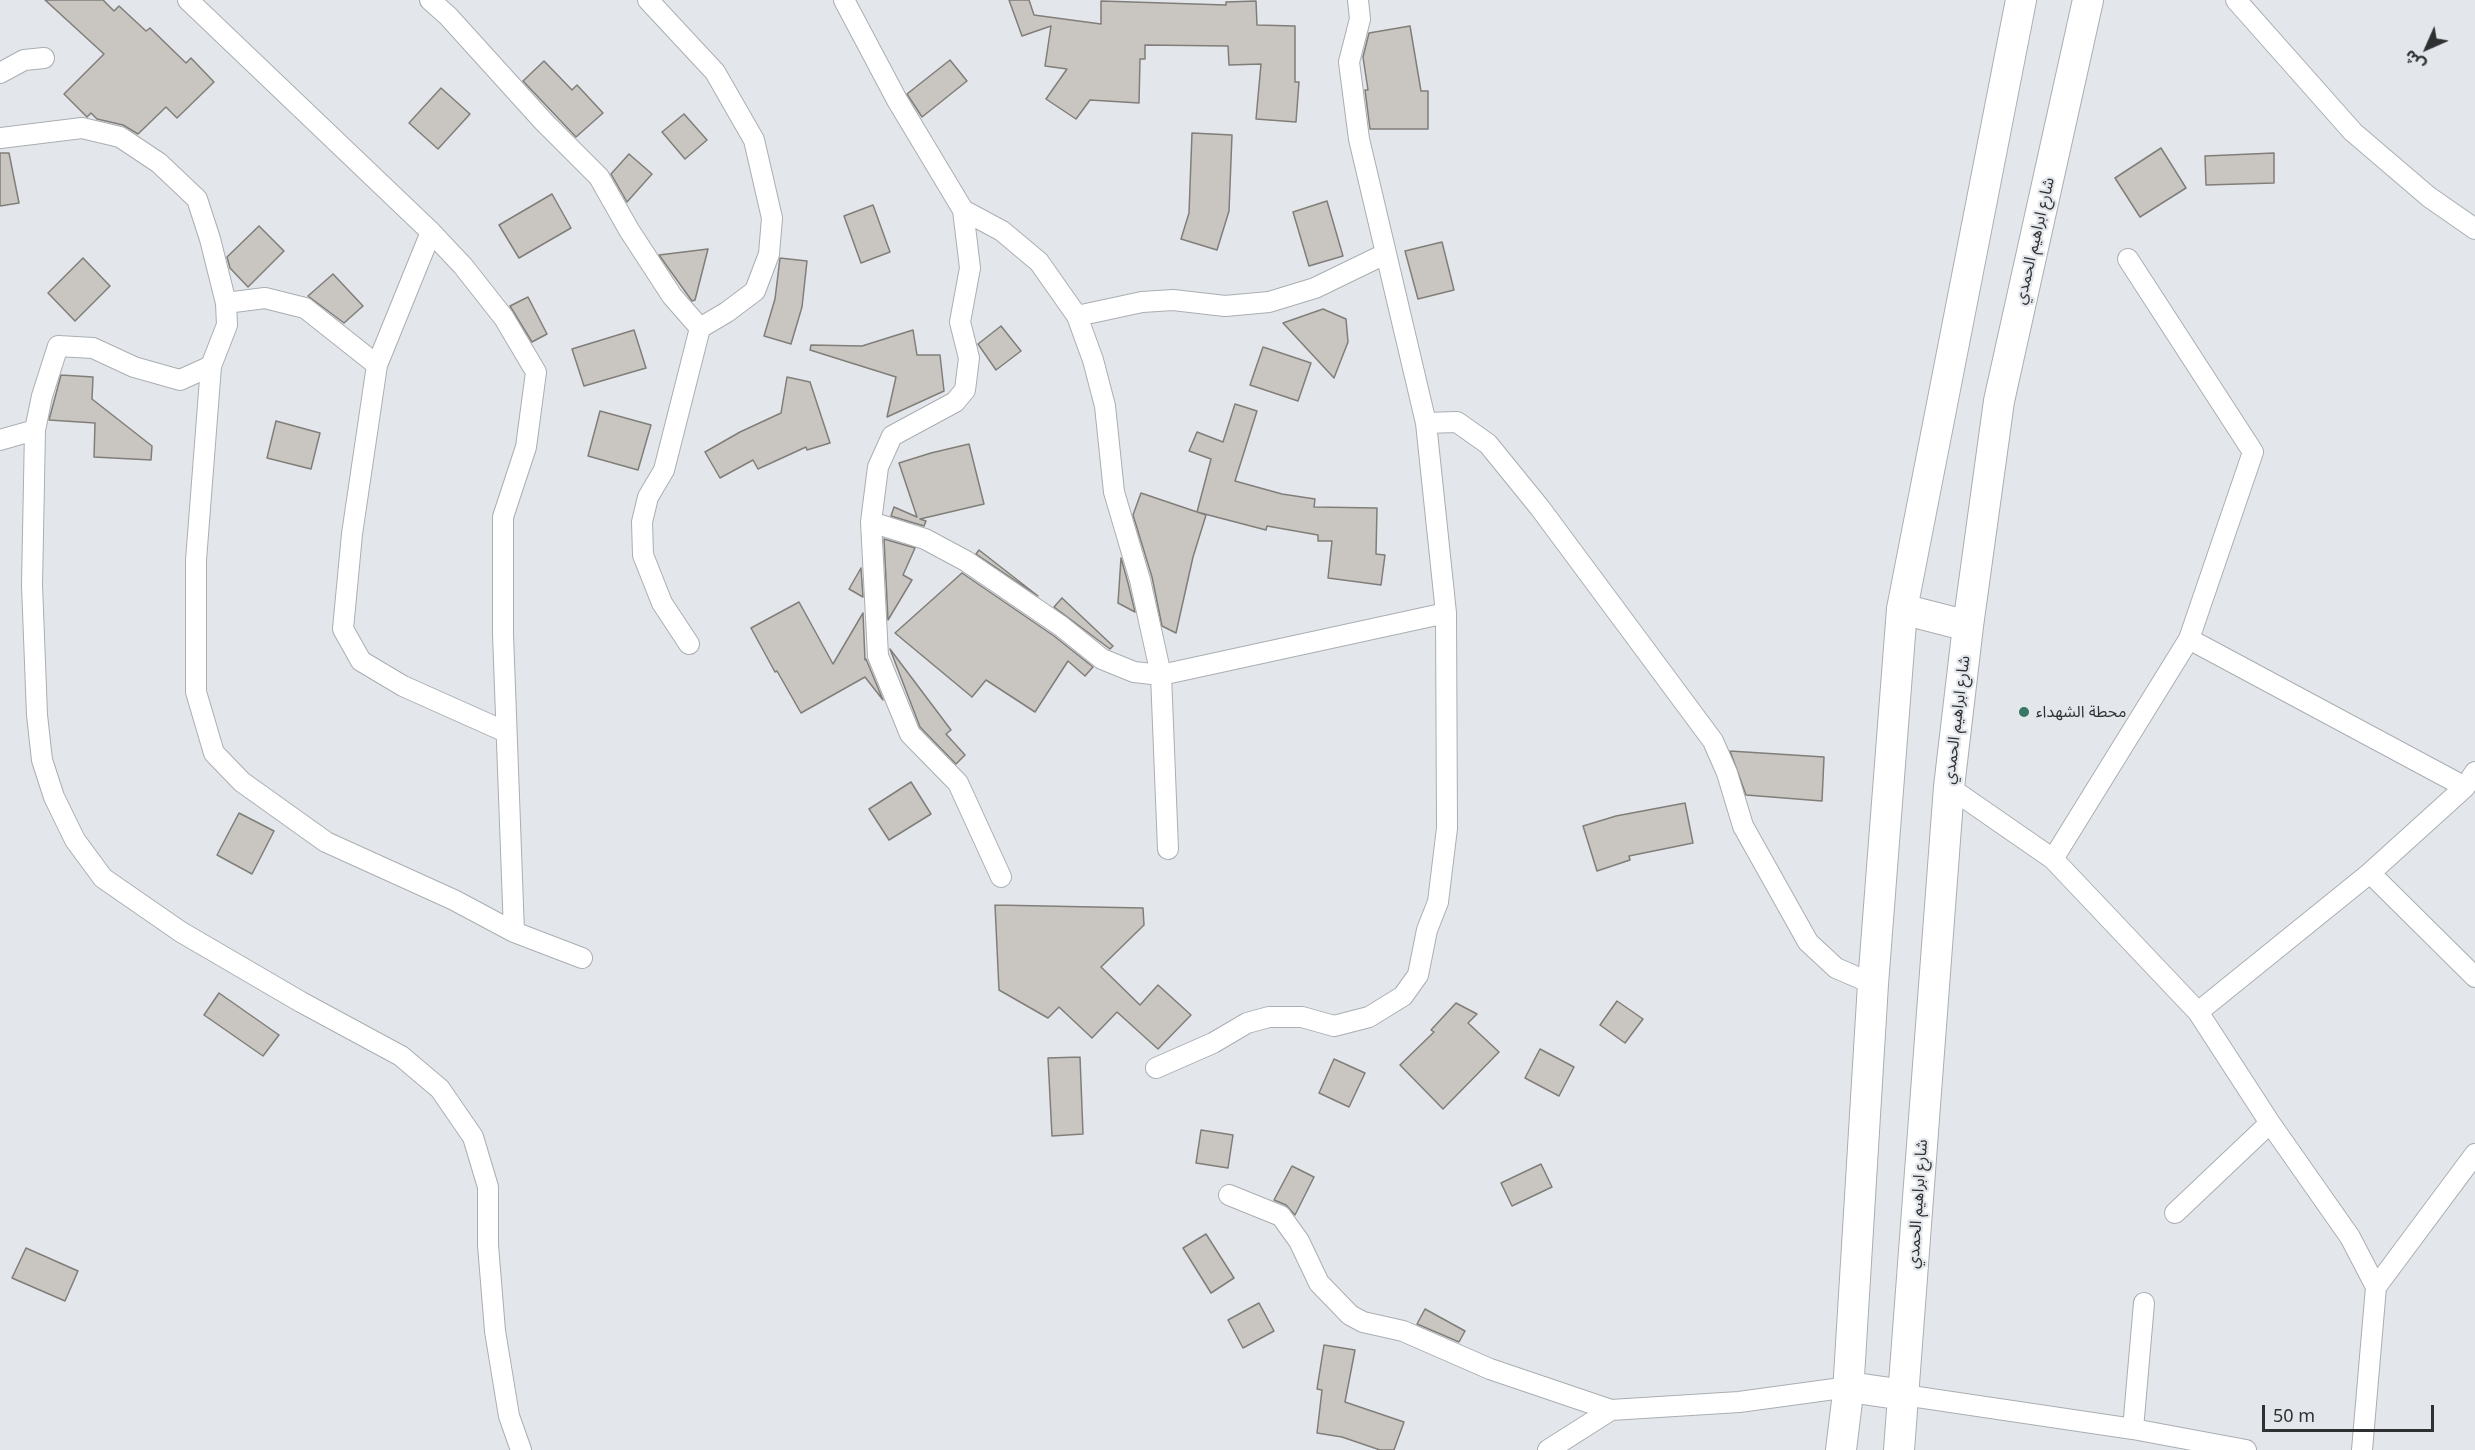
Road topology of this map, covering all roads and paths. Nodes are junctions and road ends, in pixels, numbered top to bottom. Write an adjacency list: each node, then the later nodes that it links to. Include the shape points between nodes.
1 (188, 0): 14 (street)
2 (430, 0): 19 (street, via 599,177 672,296)
3 (648, 0): 19 (street, via 715,72 754,140 772,218 769,254 755,291)
4 (843, 0): 12 (street)
5 (1358, 0): 15 (street, via 1360,19 1349,62 1359,139)
6 (2021, 0): 26 (main road)
7 (2088, 0): 28 (main road, شارع ابراهيم الحمدي, via 1999,401)
8 (2236, 0): 13 (street, via 2353,132 2429,197)
9 (44, 58): 10 (street, via 24,60)
10 (0, 73)
11 (0, 138): 17 (street, via 82,128 120,136 159,163 197,199)
12 (963, 210): 18 (street, via 1002,231 1039,262); 25 (street, via 970,268 960,322 969,358 965,390 955,402 892,436 878,467)
13 (2475, 229)
14 (431, 232): 20 (street); 32 (street, via 504,318 536,372 526,447 504,517)
15 (1385, 254): 18 (street, via 1315,288 1269,302 1225,306 1173,300 1142,302); 22 (street)
16 (2128, 259): 29 (street, via 2253,452)
17 (226, 303): 20 (street, via 265,298 305,308); 21 (street, via 227,325)
18 (1077, 316): 31 (street, via 1105,406 1114,492 1140,580)
19 (700, 328): 30 (street, via 664,470 648,497 642,522 643,555 662,603)
20 (377, 365): 32 (street, via 352,534 343,629 361,661 403,686)
21 (211, 366): 23 (street, via 180,380 134,367 93,348 58,346); 39 (street, via 196,560 196,692 214,753 242,782 326,842 454,900)
22 (1426, 423): 27 (street); 42 (street, via 1457,422 1488,444 1540,508 1713,741 1743,826 1808,942 1836,968)
23 (35, 430): 24 (street); 55 (street, via 32,585 37,715 42,760 54,797 75,840 103,878 181,932 401,1056 440,1089 473,1137 488,1187 495,1331 509,1416)
24 (0, 440)
25 (871, 522): 31 (street, via 925,539 966,561 1102,659 1134,672); 38 (street, via 878,656 910,734 958,783)
26 (1902, 609): 28 (main road); 42 (main road)
27 (1446, 614): 31 (street); 44 (street, via 1447,828 1438,902 1427,930 1418,975 1403,996 1369,1017 1334,1026 1302,1017 1269,1017 1247,1023)
28 (1968, 626): 34 (main road, شارع ابراهيم الحمدي)
29 (2189, 639): 33 (street); 36 (street)
30 (689, 644)
31 (1161, 675): 35 (street)
32 (506, 732): 39 (street)
33 (2470, 780): 37 (street)
34 (1949, 787): 36 (street); 52 (main road, شارع ابراهيم الحمدي)
35 (1168, 849)
36 (2053, 859): 43 (street)
37 (2370, 873): 41 (street); 43 (street)
38 (1001, 877)
39 (514, 933): 40 (street)
40 (582, 958)
41 (2475, 977)
42 (1873, 984): 51 (main road)
43 (2198, 1012): 45 (street)
44 (1156, 1068)
45 (2270, 1124): 48 (street); 49 (street, via 2350,1237)
46 (2475, 1154): 49 (street)
47 (1229, 1195): 53 (street, via 1281,1216 1299,1241 1319,1283 1350,1315 1403,1331 1490,1369)
48 (2175, 1213)
49 (2376, 1287): 60 (street)
50 (2144, 1303): 54 (street)
51 (1848, 1388): 52 (main road); 53 (street, via 1739,1402); 57 (main road)
52 (1904, 1395): 54 (street); 58 (main road, شارع ابراهيم الحمدي)
53 (1611, 1410): 56 (street)
54 (2133, 1429): 59 (street)
55 (521, 1450)
56 (1548, 1450)
57 (1841, 1450)
58 (1899, 1450)
59 (2246, 1450)
60 (2362, 1450)

